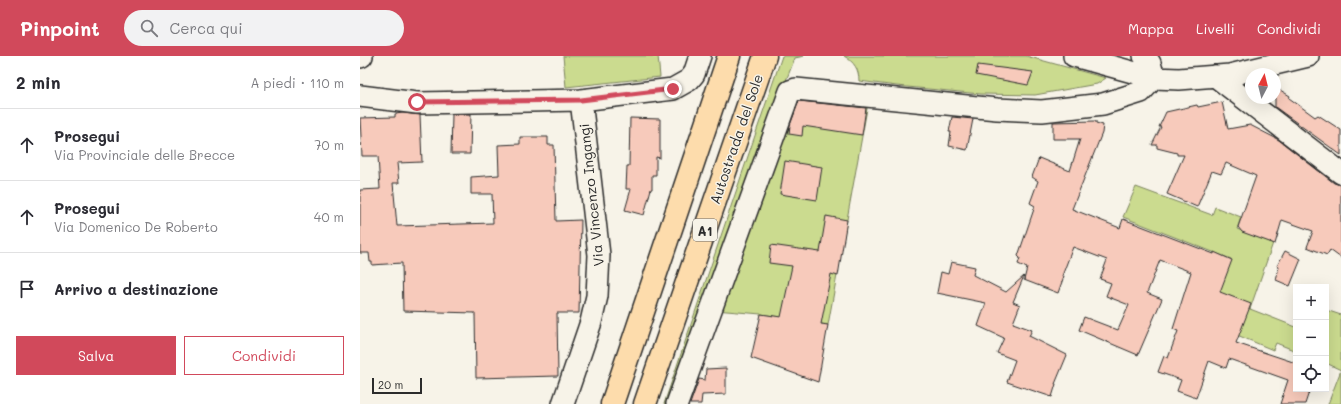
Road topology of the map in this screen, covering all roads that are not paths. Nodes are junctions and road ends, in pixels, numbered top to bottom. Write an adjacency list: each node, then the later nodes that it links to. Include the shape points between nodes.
1 (700, 56): 10 (street, via 694,74 673,89)
2 (730, 56): 13 (highway, A1)
3 (765, 56): 14 (highway, Autostrada del Sole / A1)
4 (1074, 56): 8 (street)
5 (1144, 56): 8 (street, via 1150,63)
6 (1308, 56): 7 (street, via 1247,72)
7 (1216, 76): 8 (street); 11 (street)
8 (1154, 78): 15 (street, via 1141,92 1103,104 1042,111 796,89 790,91)
9 (360, 96): 10 (street, via 417,102)
10 (581, 100): 12 (street, Via Vincenzo Ingangi, via 599,255 597,296)
11 (1341, 174)
12 (563, 404)
13 (612, 404)
14 (645, 404)
15 (677, 404)

